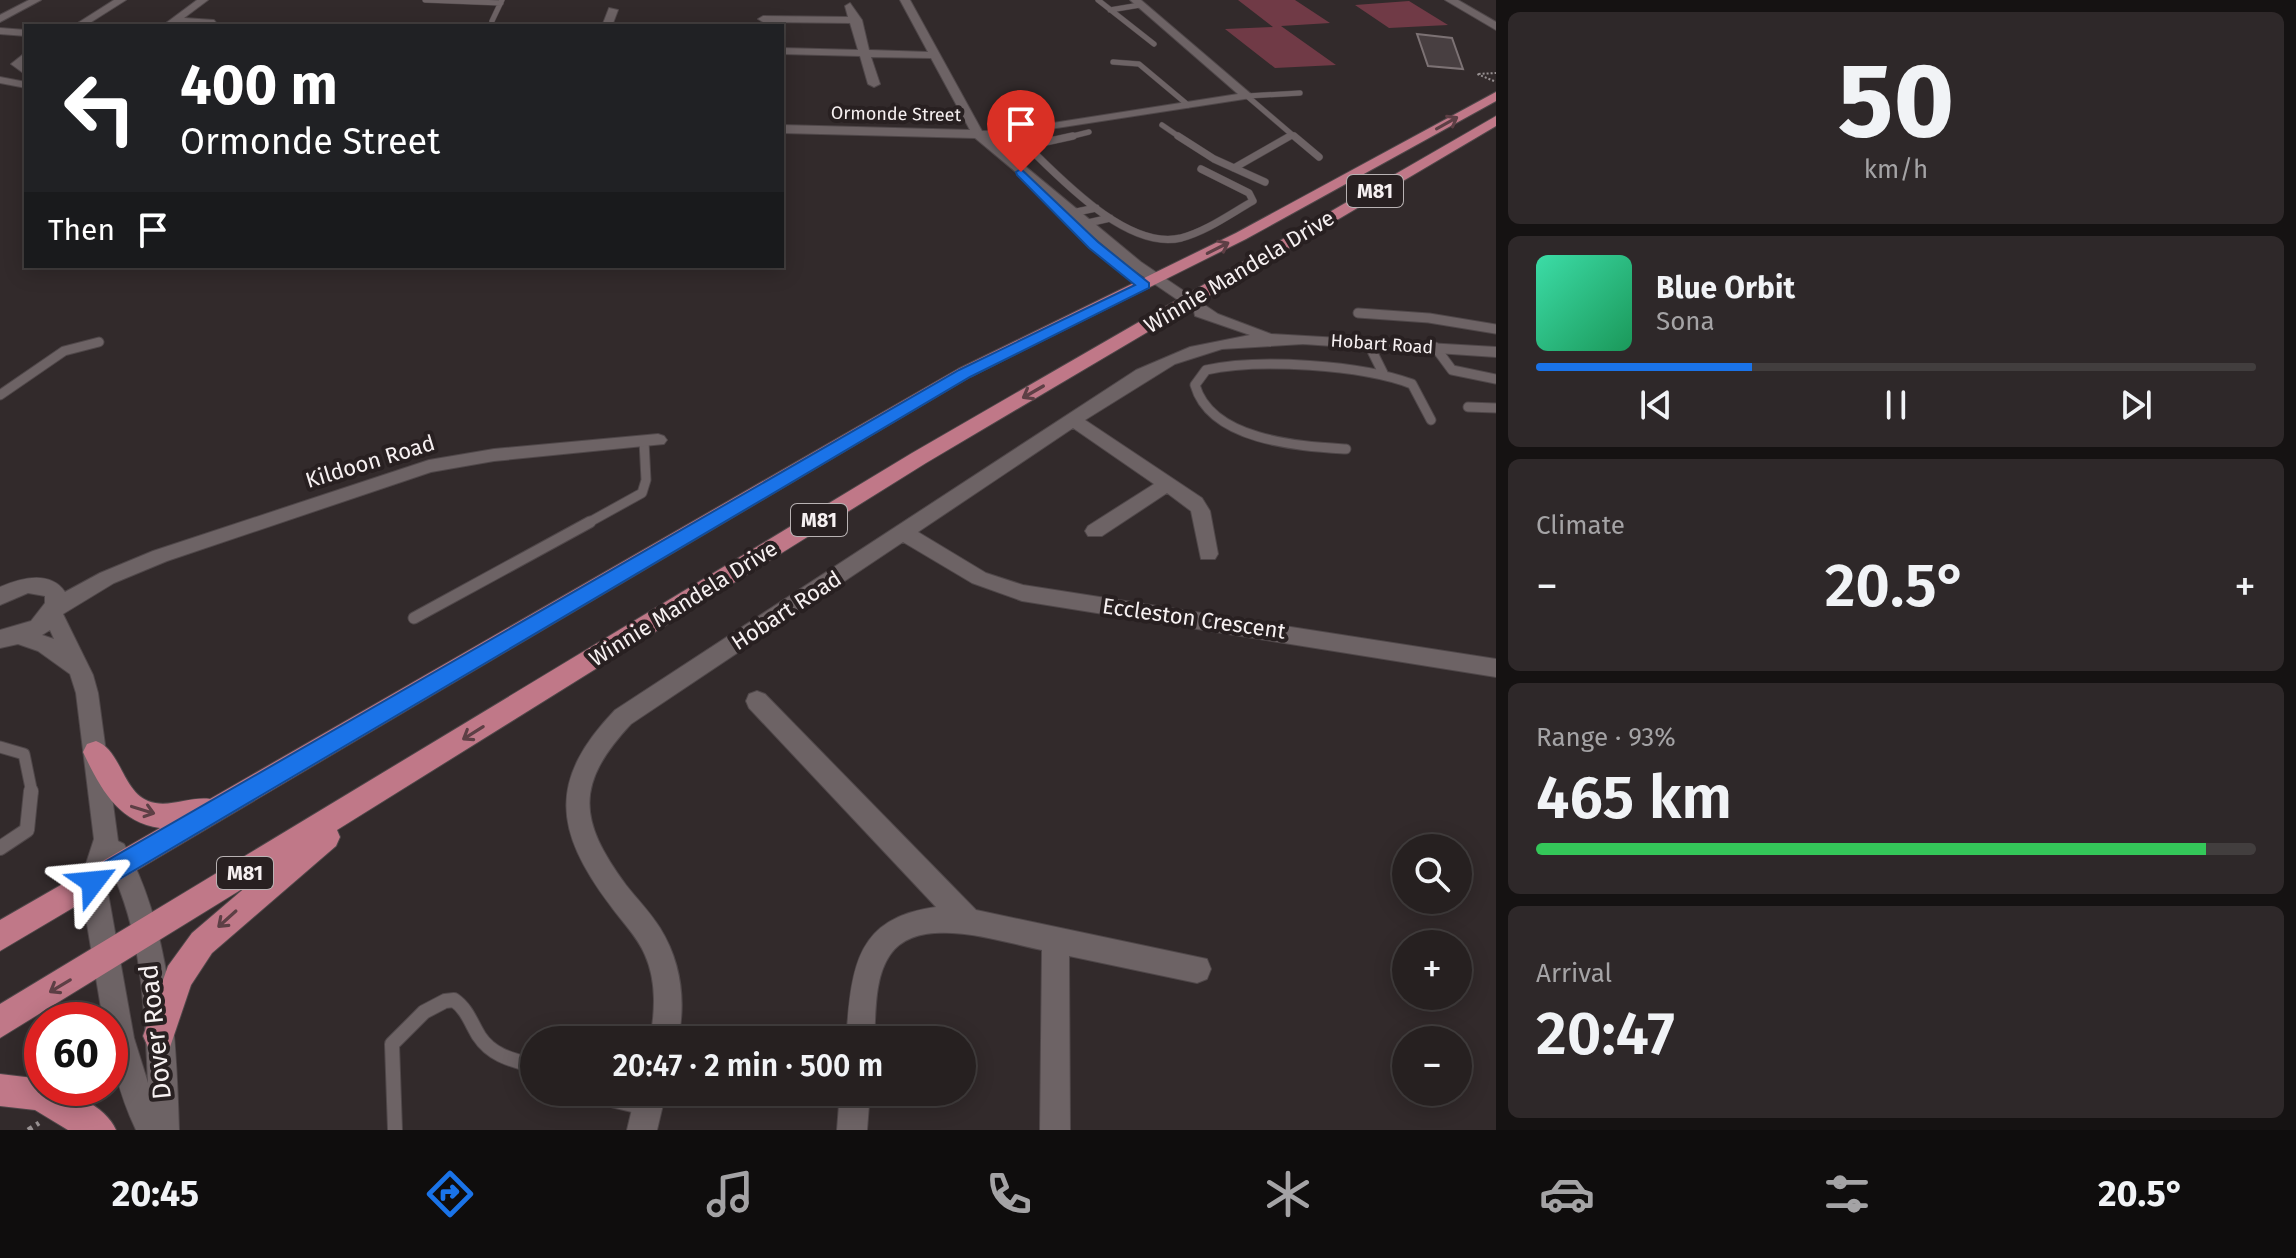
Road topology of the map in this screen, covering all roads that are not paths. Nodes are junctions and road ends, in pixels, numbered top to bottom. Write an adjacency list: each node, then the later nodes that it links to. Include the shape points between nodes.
1 (36, 0): 14 (street)
2 (121, 0): 20 (street)
3 (203, 0): 21 (street)
4 (425, 0): 9 (lane)
5 (905, 0): 28 (street)
6 (1098, 0): 13 (lane)
7 (1450, 0): 17 (street)
8 (1463, 0): 17 (street)
9 (501, 1): 18 (lane)
10 (1138, 2): 13 (lane); 39 (street)
11 (850, 6): 16 (street)
12 (613, 10): 22 (street)
13 (1110, 10): 26 (lane)
14 (1, 18)
15 (763, 20): 16 (street); 23 (street)
16 (857, 20): 29 (street)
17 (1495, 20)
18 (492, 21)
19 (214, 23): 21 (street)
20 (81, 24)
21 (172, 24)
22 (608, 24)
23 (704, 24)
24 (0, 31): 25 (street)
25 (24, 33)
26 (1154, 44)
27 (784, 51): 29 (street)
28 (934, 52): 29 (street); 46 (street)
29 (867, 53): 34 (street)
30 (24, 57): 32 (street, via 16,64)
31 (1113, 62): 41 (lane, via 1139,64)
32 (24, 70)
33 (0, 80): 35 (street)
34 (874, 84)
35 (24, 85)
36 (1285, 85): 38 (lane)
37 (1300, 93): 38 (lane)
38 (1278, 95): 39 (lane)
39 (1247, 96): 41 (street, Ormonde Street); 47 (lane)
40 (1496, 96): 55 (main road, Winnie Mandela Drive / M81, one-way to 40)
41 (1188, 105): 46 (street, Ormonde Street, via 1002,135)
42 (1496, 120): 56 (main road, Winnie Mandela Drive / M81)
43 (1162, 125): 49 (lane)
44 (784, 129): 46 (street, Ormonde Street)
45 (1089, 132): 52 (lane, via 1027,146)
46 (978, 134): 54 (street)
47 (1291, 135): 48 (lane); 49 (lane)
48 (1319, 157)
49 (1234, 168): 51 (lane)
50 (1201, 169): 53 (lane, via 1249,193 1253,201 1170,240)
51 (1265, 182)
52 (1096, 208): 53 (lane); 54 (lane)
53 (1110, 218): 54 (lane)
54 (1074, 219): 55 (street)
55 (1150, 282): 56 (street, Hobart Road); 88 (main road, Winnie Mandela Drive / M81, via 964,373)
56 (1185, 302): 59 (street, Hobart Road); 87 (main road, Winnie Mandela Drive / M81, one-way to 87, via 919,458)
57 (1358, 313): 58 (lane)
58 (1496, 329)
59 (1268, 337): 61 (street, Hobart Road); 69 (street, Hobart Road, via 1181,353)
60 (99, 342): 66 (lane, via 64,351)
61 (1368, 343): 62 (street, Hobart Road); 64 (lane)
62 (1435, 347): 63 (street, Hobart Road); 65 (lane, via 1450,370)
63 (1496, 352)
64 (1383, 373): 70 (lane, via 1412,384); 72 (lane, via 1236,363 1206,370 1195,385 1217,414 1256,439)
65 (1496, 379)
66 (0, 395)
67 (1468, 407): 68 (lane)
68 (1496, 408)
69 (1073, 420): 73 (street); 75 (street, Hobart Road)
70 (1431, 420)
71 (651, 440): 79 (street, Kildoon Road, via 429,466 194,544); 80 (lane, via 642,493)
72 (1346, 449)
73 (1168, 484): 74 (street); 76 (street, via 1199,507)
74 (1095, 531)
75 (904, 533): 82 (street, Eccleston Crescent, via 979,578 1022,593 1317,636); 100 (street, Hobart Road, via 623,717 599,739 584,766 574,809 578,826 586,847 652,941 670,1003)
76 (1208, 554)
77 (10, 587): 78 (street); 79 (street)
78 (0, 597)
79 (52, 603): 81 (street, Kildoon Road, via 38,627); 83 (street)
80 (414, 618)
81 (9, 638): 83 (street, via 53,649)
82 (1495, 671)
83 (82, 675): 86 (street)
84 (757, 701): 93 (street)
85 (0, 747): 90 (lane, via 24,754 30,763 27,830)
86 (96, 752): 88 (main road, one-way to 88, via 126,804 137,810 172,816); 89 (street)
87 (372, 797): 94 (main road, Winnie Mandela Drive / M81); 102 (main road, one-way to 102, via 202,943 179,977)
88 (221, 807): 91 (main road, Winnie Mandela Drive / M81)
89 (106, 839): 91 (street); 92 (street)
90 (0, 848)
91 (124, 864): 92 (main road, Winnie Mandela Drive / M81); 94 (street, Dover Road)
92 (93, 882): 95 (main road, Winnie Mandela Drive / M81); 97 (street, Dover Road)
93 (969, 922): 96 (street); 101 (street, via 920,920 885,940 871,956)
94 (144, 935): 97 (main road, Winnie Mandela Drive / M81); 102 (street, Dover Road)
95 (0, 936)
96 (1055, 940): 98 (street); 111 (street)
97 (107, 958): 99 (main road, Winnie Mandela Drive / M81, one-way to 99); 107 (street, Dover Road, via 122,1049)
98 (1197, 969)
99 (0, 1022)
100 (666, 1026)
101 (861, 1026)
102 (159, 1036): 108 (street, Dover Road)
103 (520, 1062): 109 (lane, via 485,1045 460,1002 440,1001 392,1044)
104 (0, 1090): 106 (main road, via 40,1094)
105 (854, 1106): 110 (street)
106 (99, 1130)
107 (152, 1130)
108 (164, 1130)
109 (395, 1130)
110 (852, 1130)
111 (1055, 1130)

